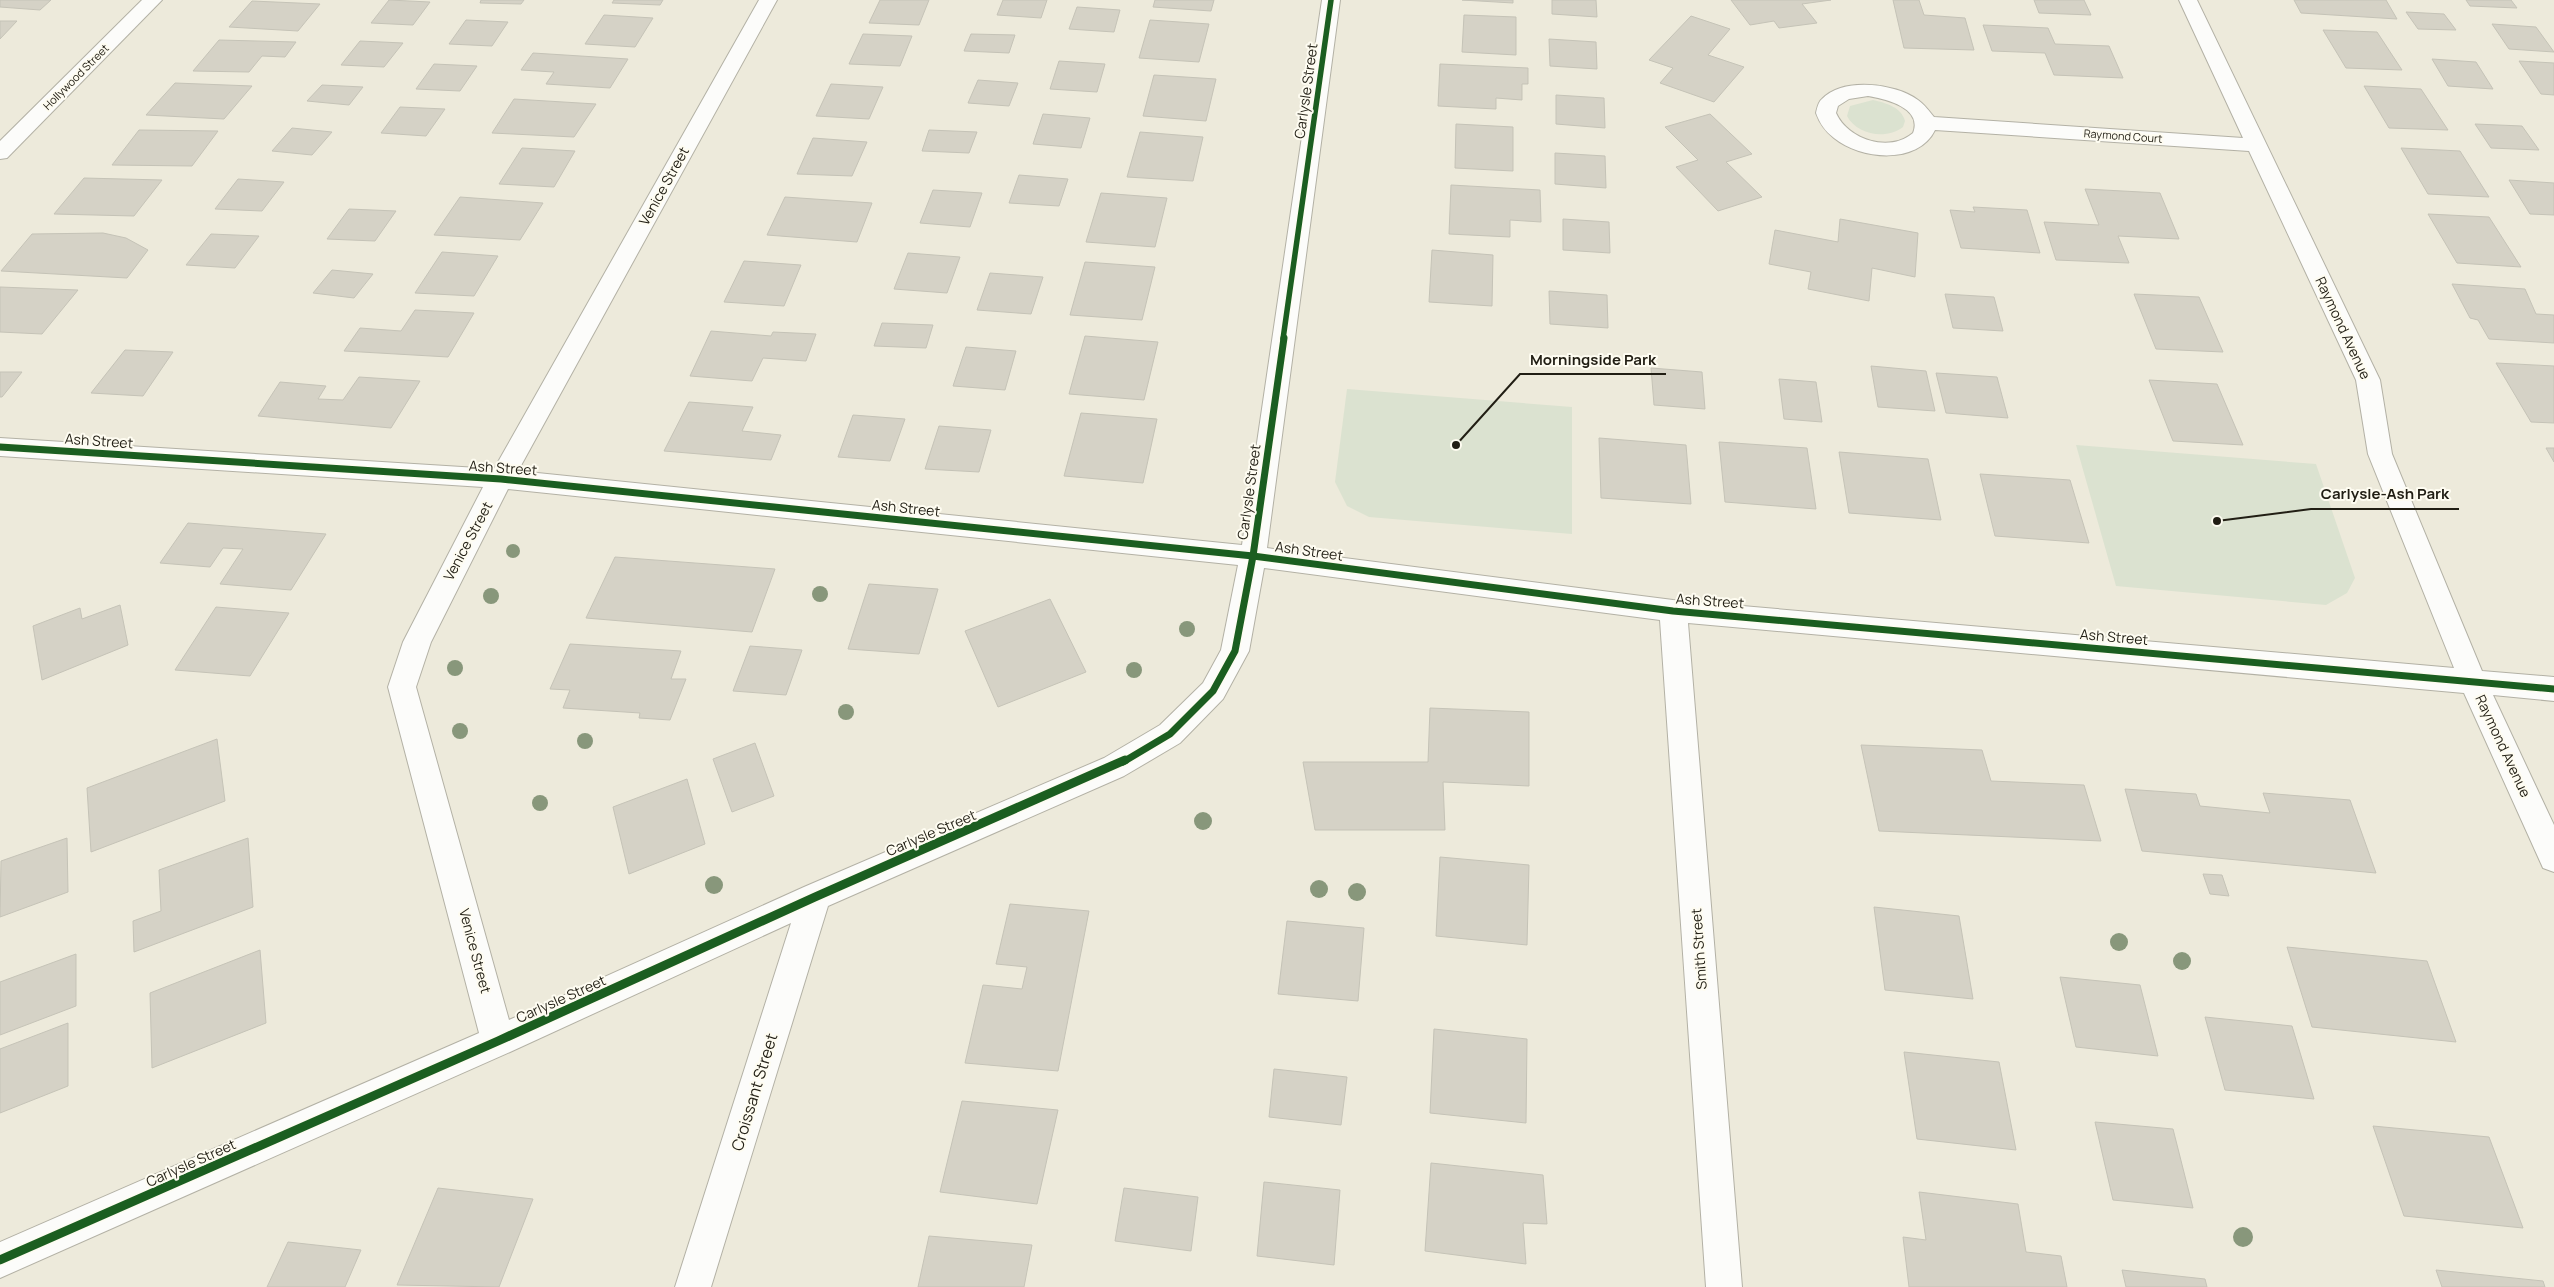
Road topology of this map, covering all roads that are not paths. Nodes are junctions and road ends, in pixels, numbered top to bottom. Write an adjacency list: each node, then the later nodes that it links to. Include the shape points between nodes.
1 (153, 0): 7 (street, Hollywood Street)
2 (768, 0): 9 (street, Venice Street)
3 (1331, 0): 10 (street, Carlysle Street)
4 (2188, 0): 6 (street, Raymond Avenue)
5 (1926, 123): 6 (street, Raymond Court)
6 (2257, 145): 12 (street, Raymond Avenue, via 2368,380 2380,454)
7 (0, 154)
8 (0, 447): 9 (street, Ash Street)
9 (501, 480): 10 (street, Ash Street); 16 (street, Venice Street, via 417,642 402,687)
10 (1253, 556): 11 (street, Ash Street); 15 (street, Carlysle Street, via 1235,652 1212,691 1170,734 1114,767)
11 (1674, 611): 12 (street, Ash Street); 19 (street, Smith Street)
12 (2473, 682): 13 (street, Ash Street); 14 (street, Raymond Avenue)
13 (2554, 689)
14 (2554, 858)
15 (816, 897): 16 (street, Carlysle Street); 18 (street, Croissant Street)
16 (498, 1041): 17 (street, Carlysle Street)
17 (0, 1260)
18 (693, 1287)
19 (1724, 1287)

